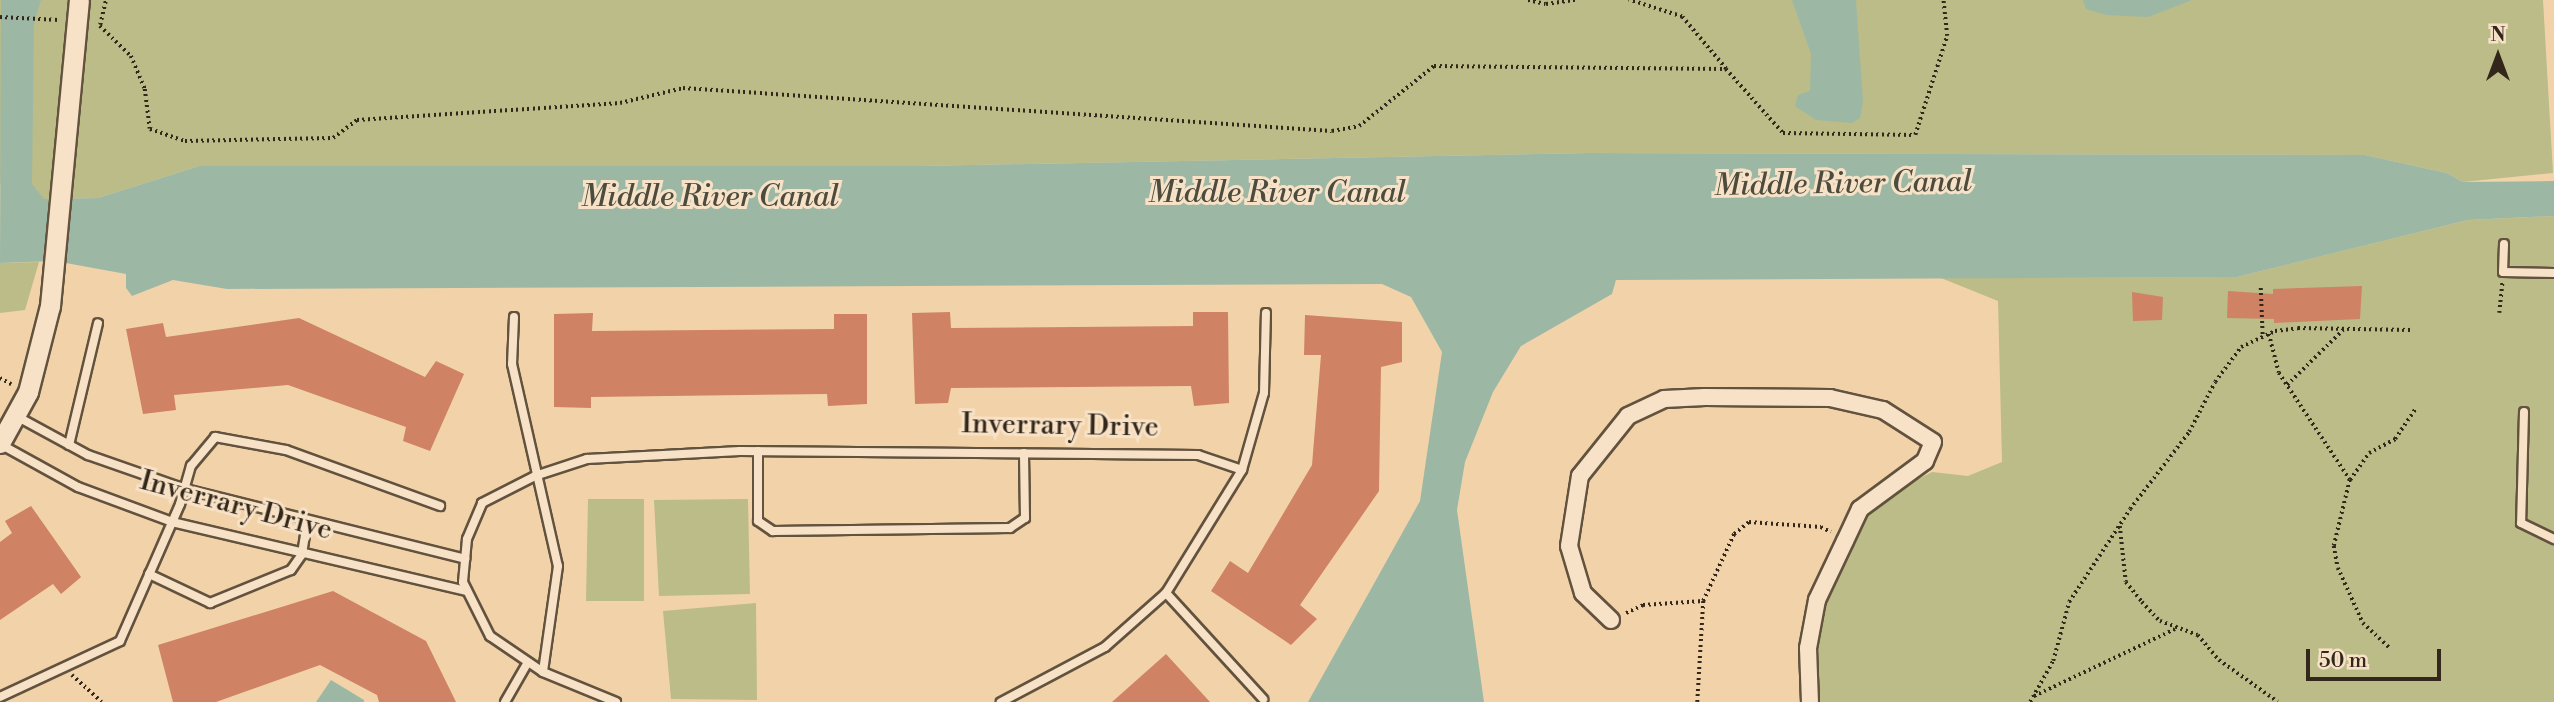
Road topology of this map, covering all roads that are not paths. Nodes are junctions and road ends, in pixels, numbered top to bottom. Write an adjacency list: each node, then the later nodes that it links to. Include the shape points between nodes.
1 (79, 0): 8 (street, Inverrary Drive, via 55,268 43,343)
2 (2504, 244): 3 (lane, via 2503,272)
3 (2554, 272)
4 (1266, 313): 13 (lane, via 1264,393)
5 (514, 317): 14 (lane, via 512,364)
6 (97, 323): 10 (lane)
7 (2524, 411): 19 (lane, via 2521,523)
8 (18, 417): 9 (street, Inverrary Drive); 10 (lane, Inverrary Drive)
9 (0, 444): 17 (lane, Inverrary Drive, via 78,487)
10 (69, 445): 15 (lane, Inverrary Drive)
11 (758, 451): 12 (lane, Inverrary Drive); 12 (lane, via 758,520 772,531 1010,528 1026,518); 14 (lane, Inverrary Drive, via 587,459)
12 (1024, 453): 13 (lane, Inverrary Drive, via 1198,455)
13 (1242, 470): 24 (lane)
14 (535, 477): 21 (lane, Inverrary Drive, via 482,503 467,539); 27 (lane, via 558,566)
15 (185, 489): 16 (lane, Inverrary Drive, via 191,466 215,437 286,450); 17 (lane, Inverrary Drive); 18 (lane, Inverrary Drive)
16 (440, 506)
17 (172, 522): 20 (lane, Inverrary Drive); 22 (lane, Inverrary Drive)
18 (307, 522): 20 (lane); 21 (lane, Inverrary Drive)
19 (2554, 539)
20 (302, 554): 22 (lane, via 291,570 210,603); 23 (lane, Inverrary Drive)
21 (465, 559): 23 (lane, Inverrary Drive)
22 (149, 574): 28 (lane, Inverrary Drive, via 120,641)
23 (467, 591): 26 (lane, Inverrary Drive, via 490,636)
24 (1166, 593): 29 (lane); 32 (lane, via 1105,648)
25 (1611, 620): 33 (street, via 1583,593 1569,546 1580,477 1628,416 1664,399 1829,398 1883,410 1933,442 1925,461 1860,509 1817,600 1808,648)
26 (528, 662): 27 (lane, Inverrary Drive); 30 (lane)
27 (543, 672): 31 (lane, Inverrary Drive)
28 (0, 697)
29 (1263, 699)
30 (505, 702)
31 (616, 702)
32 (1001, 702)
33 (1810, 702)

